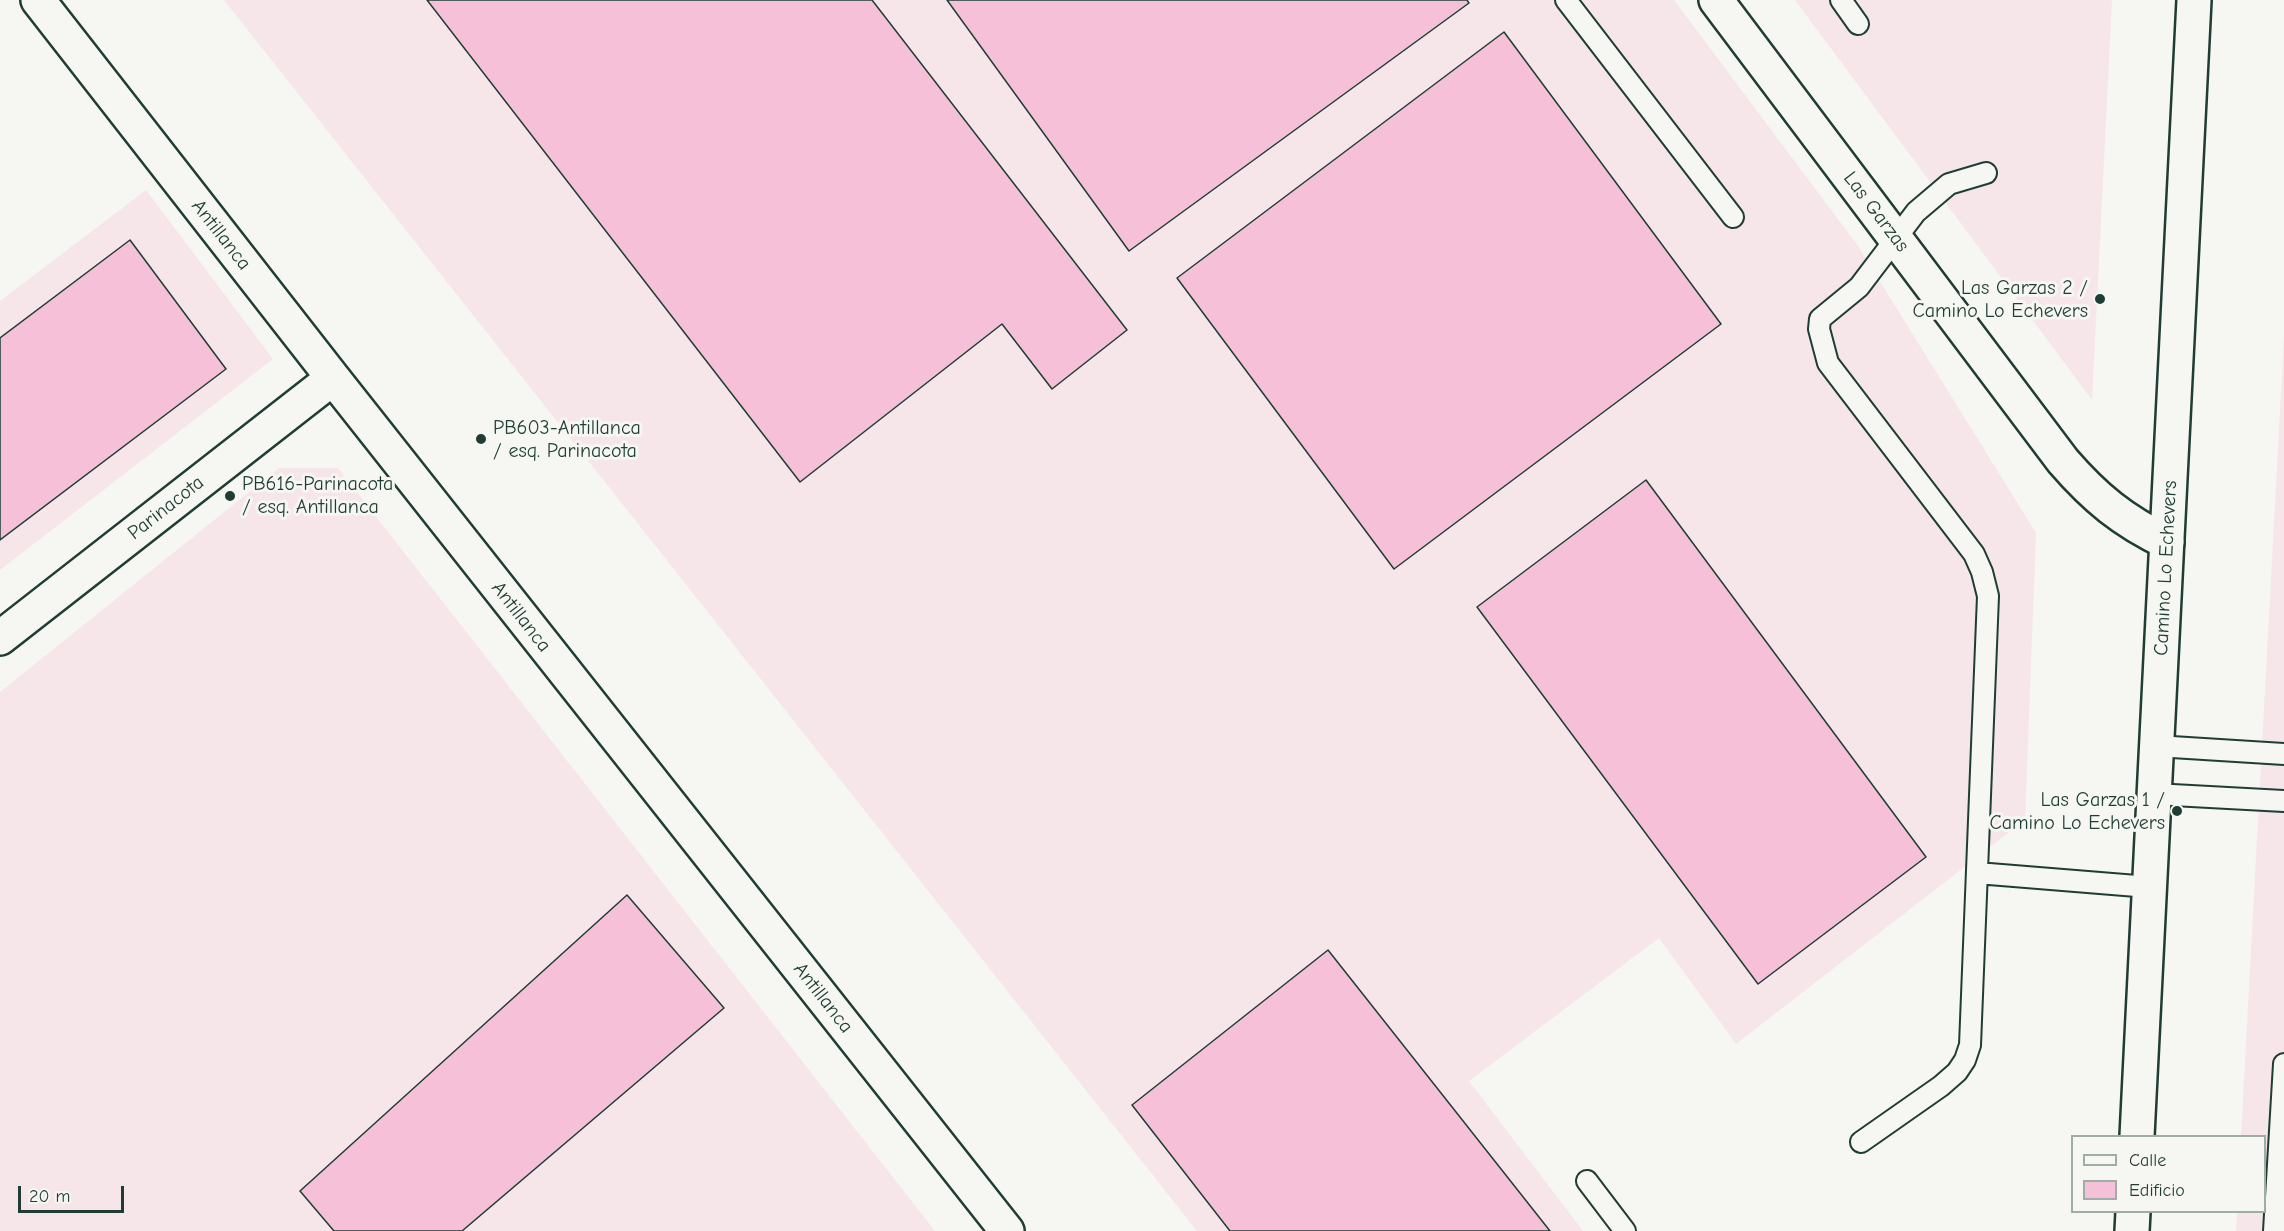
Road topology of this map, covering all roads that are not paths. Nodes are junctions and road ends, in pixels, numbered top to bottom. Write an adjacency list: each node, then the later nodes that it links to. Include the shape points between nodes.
1 (38, 0): 10 (street, Antillanca)
2 (1566, 0): 8 (lane)
3 (1716, 0): 9 (street, Las Garzas)
4 (1840, 0): 6 (lane)
5 (2194, 0): 11 (street, Camino Lo Echevers)
6 (1858, 24)
7 (1986, 173): 9 (lane, via 1949,184 1916,212)
8 (1733, 217)
9 (1896, 238): 11 (street, Las Garzas, via 2086,487 2111,510); 17 (lane, via 1859,287 1820,319 1819,329 1828,363 1974,554 1982,572 1988,596)
10 (333, 378): 12 (street, Parinacota); 24 (street, Antillanca)
11 (2167, 542): 13 (street, Camino Lo Echevers)
12 (0, 639)
13 (2156, 746): 14 (lane); 15 (street, Camino Lo Echevers)
14 (2284, 754)
15 (2154, 794): 16 (lane); 18 (street, Camino Lo Echevers)
16 (2284, 801)
17 (1977, 873): 18 (lane); 21 (lane, via 1971,1045 1965,1060 1941,1086)
18 (2149, 887): 20 (street, Camino Lo Echevers)
19 (2284, 1064): 27 (lane)
20 (2137, 1135)
21 (1861, 1142)
22 (1587, 1181): 25 (lane)
23 (2133, 1213): 26 (street)
24 (1007, 1231)
25 (1625, 1231)
26 (2132, 1231)
27 (2274, 1231)

